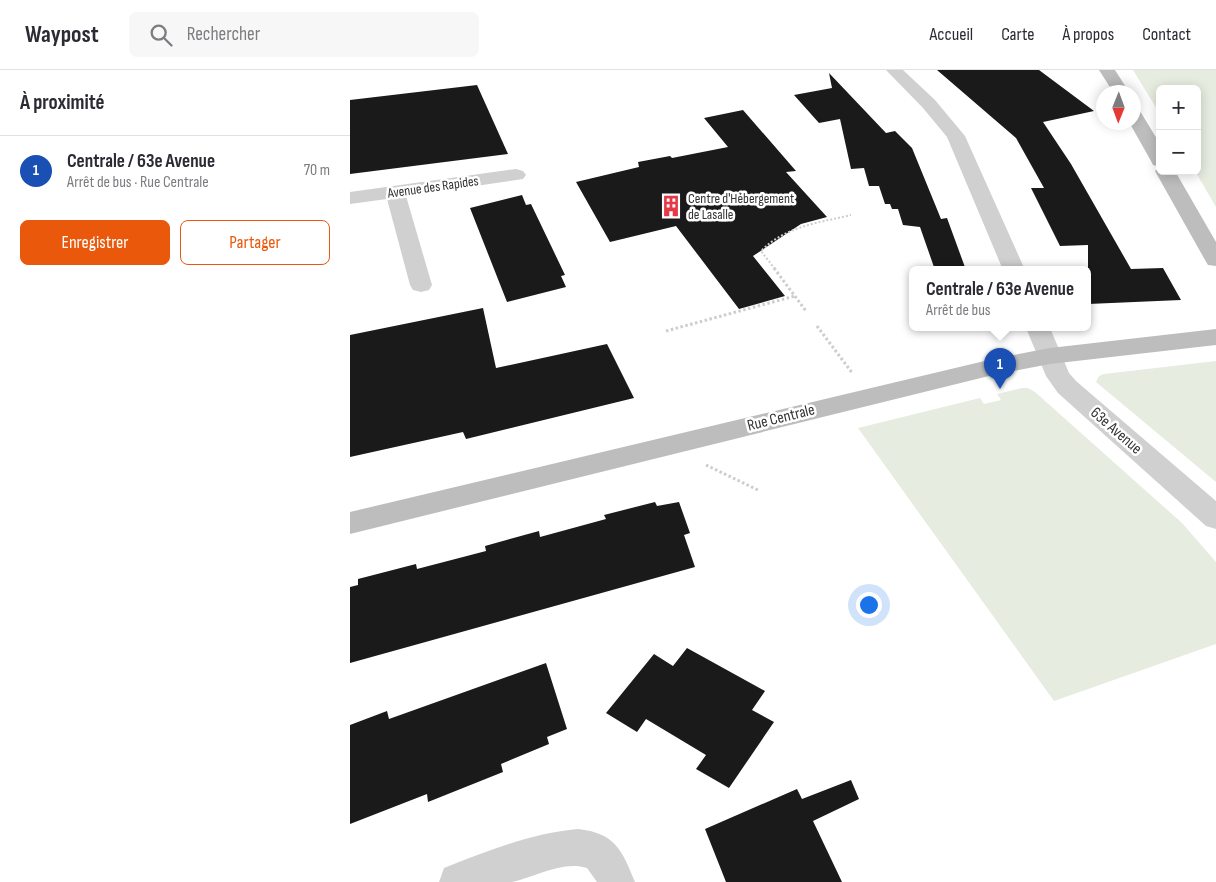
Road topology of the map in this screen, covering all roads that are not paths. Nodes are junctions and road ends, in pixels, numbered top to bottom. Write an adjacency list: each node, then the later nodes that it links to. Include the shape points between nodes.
1 (894, 70): 11 (street, via 930,104 956,136)
2 (1107, 70): 3 (street)
3 (1117, 85)
4 (1141, 127): 5 (street)
5 (1156, 154)
6 (516, 175): 8 (street, Avenue des Rapides)
7 (1167, 175): 10 (street)
8 (395, 192): 9 (street, Avenue des Rapides); 12 (street)
9 (350, 198)
10 (1216, 260)
11 (1012, 266)
12 (422, 285)
13 (1039, 331): 15 (street, 63e Avenue)
14 (1216, 337): 15 (street, Rue Centrale)
15 (1050, 356): 16 (street, 63e Avenue, via 1067,388); 17 (street, Rue Centrale, via 975,371)
16 (1216, 518)
17 (350, 523)
18 (458, 882): 19 (street, via 566,848 592,850 608,862)
19 (616, 882)

